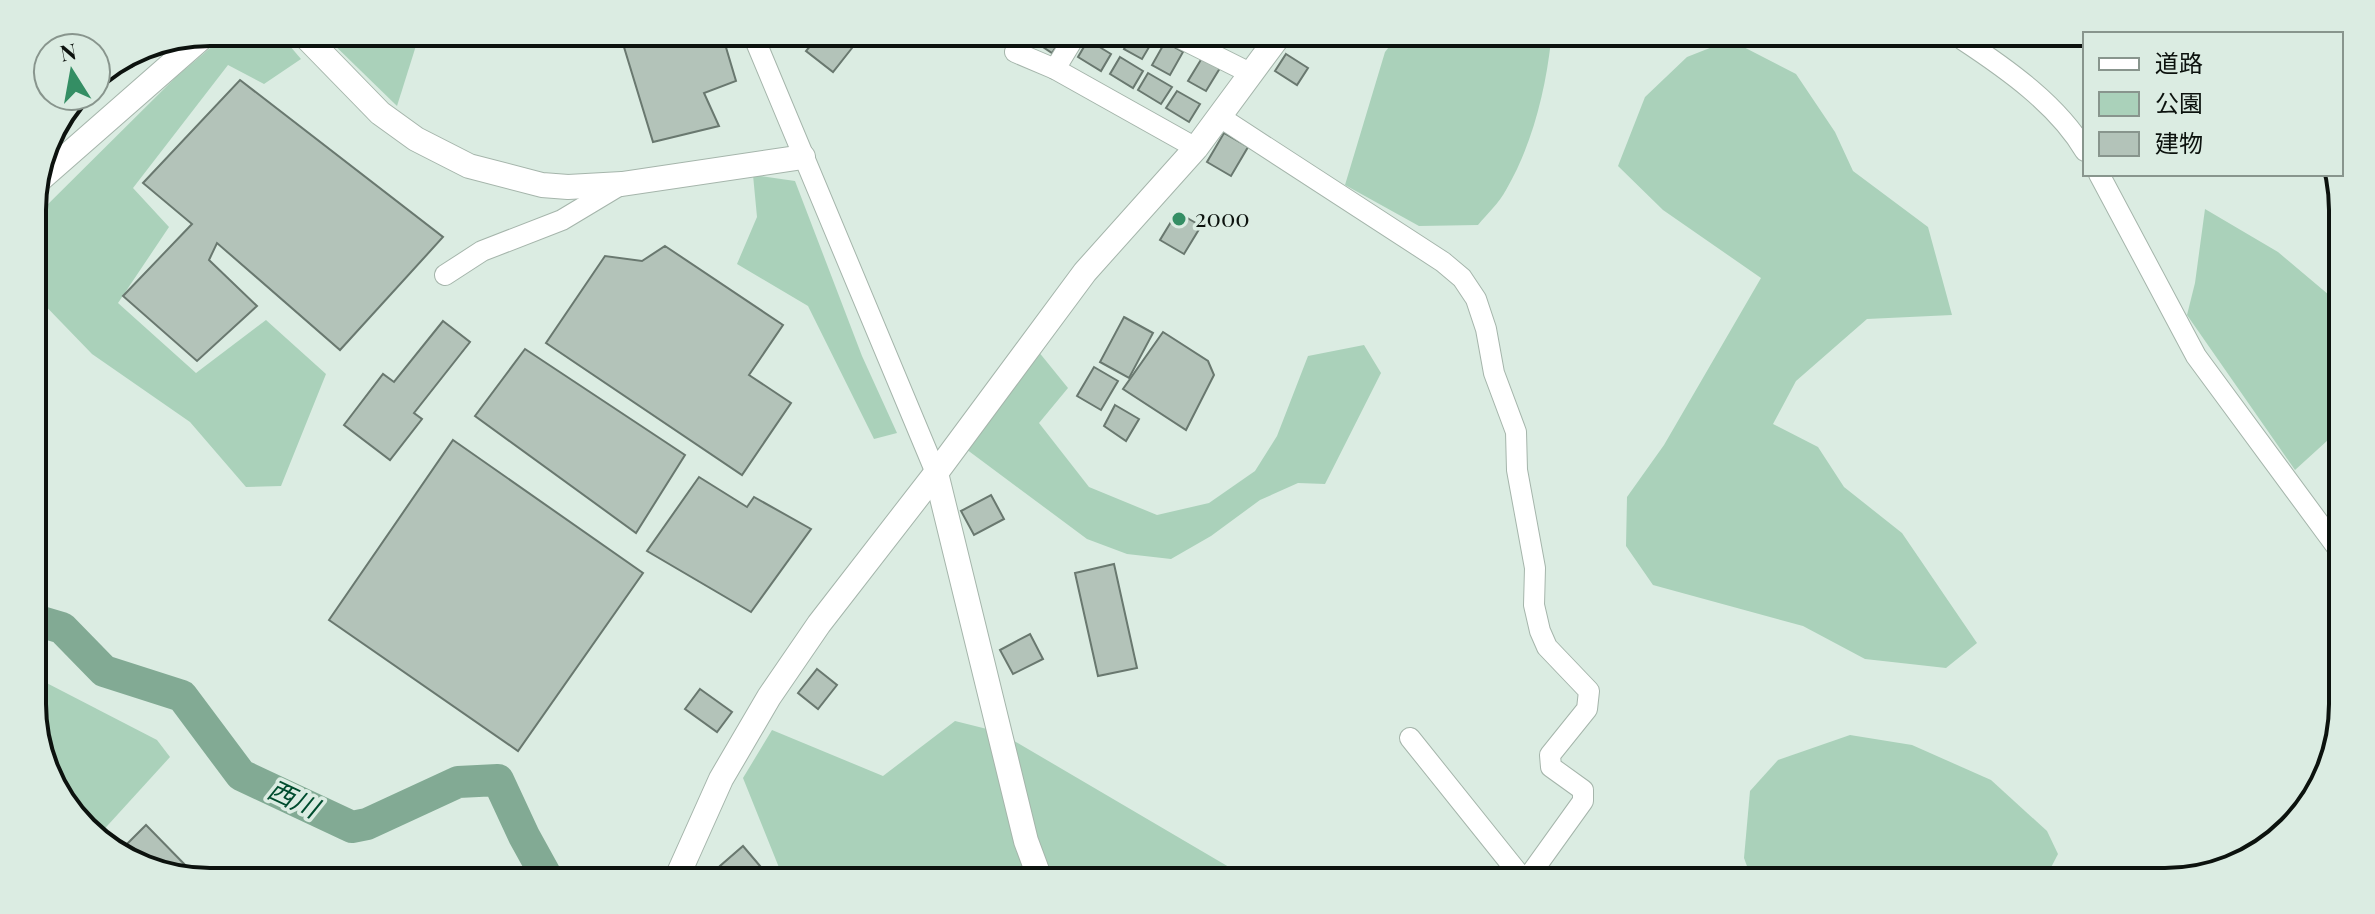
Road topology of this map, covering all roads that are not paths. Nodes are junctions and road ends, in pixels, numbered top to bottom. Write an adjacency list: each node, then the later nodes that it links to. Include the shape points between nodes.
1 (315, 46): 17 (street, via 380,113 469,166 542,185)
2 (758, 46): 14 (street)
3 (1069, 46): 9 (street)
4 (1196, 46): 10 (street)
5 (1271, 46): 10 (street)
6 (1972, 46): 13 (street, via 2054,111)
7 (191, 47): 15 (street)
8 (1015, 52): 9 (street)
9 (1055, 69): 12 (street)
10 (1250, 73): 11 (street)
11 (1220, 117): 12 (street); 25 (street, via 1443,262 1476,299 1494,373 1516,432 1540,631 1547,647 1589,691 1587,709 1550,755 1551,767 1583,790 1583,801)
12 (1196, 148): 19 (street, via 1085,272)
13 (2083, 148)
14 (803, 157): 17 (street); 19 (street)
15 (52, 169)
16 (2100, 176): 20 (street, via 2196,356)
17 (622, 184): 18 (street, via 562,220 482,251)
18 (445, 275)
19 (936, 473): 22 (street, via 769,697 721,779); 23 (street)
20 (2329, 536)
21 (1410, 738): 24 (street)
22 (681, 868)
23 (1036, 868)
24 (1516, 868)
25 (1533, 868)

